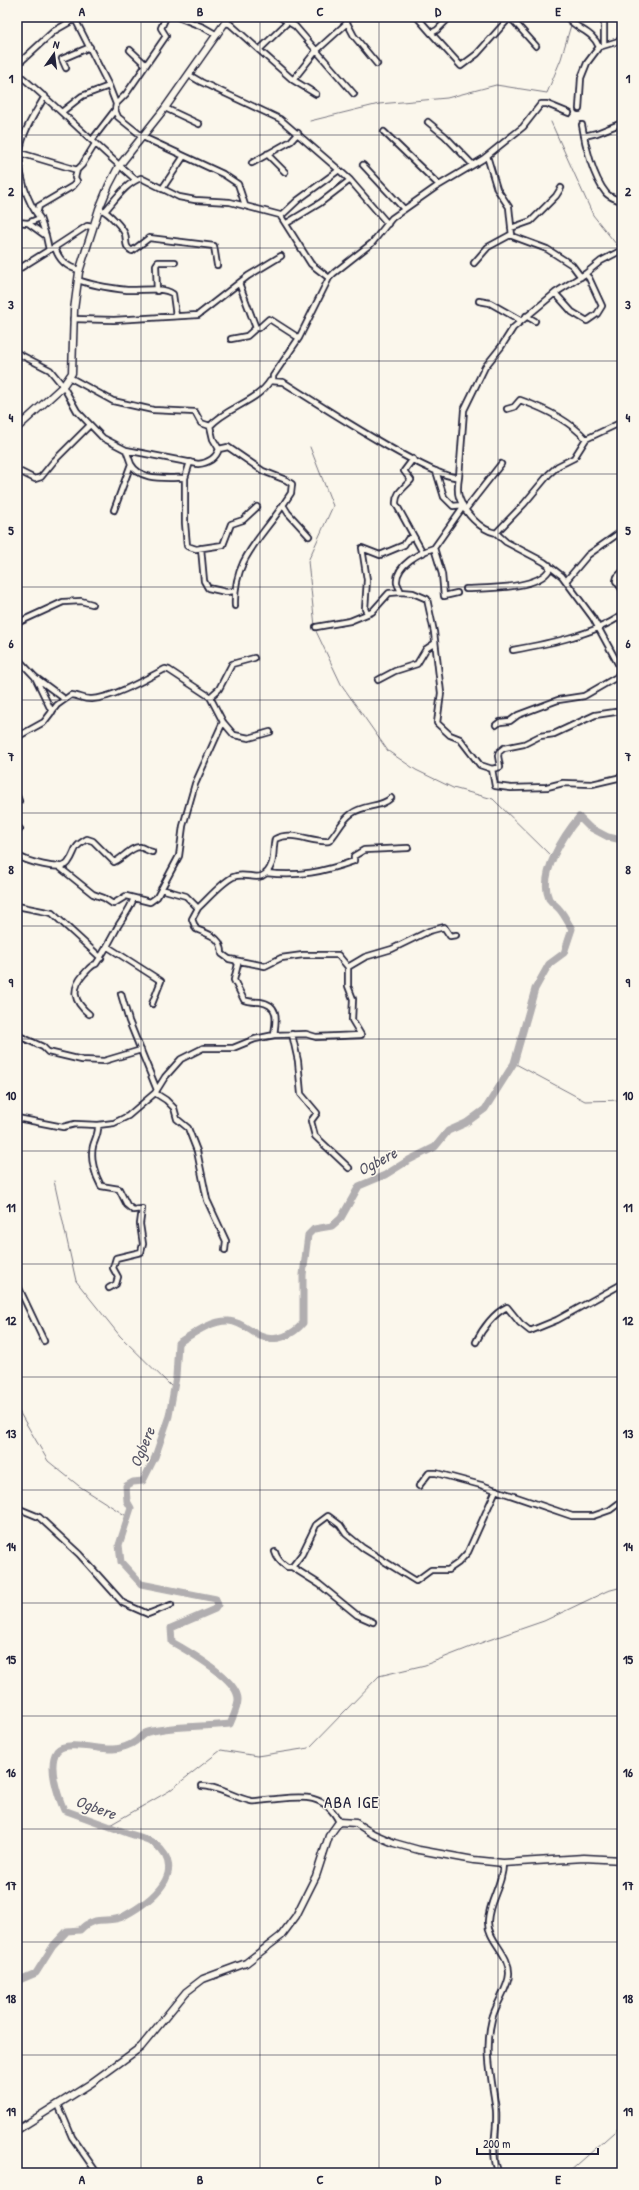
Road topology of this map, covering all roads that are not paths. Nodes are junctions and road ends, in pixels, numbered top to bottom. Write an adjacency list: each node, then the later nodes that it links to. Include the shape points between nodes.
1 (166, 17): 27 (street, via 161,28 166,36)
2 (178, 17): 17 (street, via 204,27)
3 (229, 17): 14 (street)
4 (280, 17): 13 (street)
5 (293, 17): 13 (street)
6 (344, 17): 15 (street)
7 (417, 17): 16 (street)
8 (450, 17): 16 (street)
9 (510, 17): 16 (street, via 476,54 461,66); 19 (street)
10 (567, 17): 20 (street, via 579,28 596,37)
11 (604, 17): 20 (street)
12 (75, 18): 21 (street); 26 (street, via 54,31)
13 (287, 22): 23 (street); 24 (street, via 295,26)
14 (225, 23): 17 (street); 23 (street, via 230,24)
15 (347, 23): 24 (street); 25 (street)
16 (431, 33)
17 (216, 35): 30 (street)
18 (622, 40): 20 (street)
19 (536, 46)
20 (602, 46): 38 (street, via 587,63 583,74)
21 (90, 48): 28 (street, via 62,59); 32 (street)
22 (130, 50): 27 (street)
23 (259, 50): 31 (street)
24 (316, 51): 31 (street); 34 (street)
25 (377, 64)
26 (17, 65)
27 (146, 65): 36 (street)
28 (66, 68)
29 (17, 73): 35 (street)
30 (189, 75): 37 (street); 47 (street, via 280,118)
31 (293, 80): 33 (street)
32 (108, 86): 36 (street); 40 (street, via 82,96)
33 (316, 94)
34 (354, 94)
35 (45, 96): 40 (street); 51 (street, via 30,122 20,145)
36 (116, 104): 39 (street)
37 (165, 108): 44 (street); 49 (street)
38 (579, 108)
39 (115, 110): 49 (street, via 118,117); 50 (street)
40 (63, 112): 50 (street)
41 (569, 113): 54 (street, via 541,104 523,127)
42 (428, 122): 56 (street)
43 (622, 123): 48 (street)
44 (199, 124)
45 (582, 125): 48 (street)
46 (384, 132): 64 (street)
47 (298, 133): 52 (street, via 291,141); 60 (street)
48 (584, 136): 67 (street, via 593,168 606,193)
49 (143, 137): 53 (street); 58 (street)
50 (94, 142): 58 (street); 59 (street)
51 (20, 153): 59 (street); 71 (street, via 20,168)
52 (267, 154): 55 (street); 61 (street)
53 (184, 156): 66 (street); 68 (street, via 238,184)
54 (487, 156): 56 (street); 79 (street, via 497,189 509,207)
55 (252, 163)
56 (472, 164): 64 (street)
57 (363, 165): 69 (street)
58 (120, 166): 62 (street); 70 (street)
59 (77, 170): 71 (street, via 77,181 73,186 39,206)
60 (339, 170): 63 (street); 72 (street)
61 (285, 172)
62 (136, 180): 66 (street, via 141,178); 70 (street)
63 (350, 180): 76 (street, via 320,203); 77 (street)
64 (439, 185): 69 (street)
65 (561, 188): 79 (street, via 531,221)
66 (162, 189): 68 (street, via 179,197)
67 (622, 202)
68 (245, 205): 72 (street)
69 (404, 209): 77 (street)
70 (102, 210): 78 (street); 88 (street, via 125,234 125,243 132,251 149,238 214,246)
71 (36, 214): 73 (street)
72 (281, 216): 76 (street)
73 (40, 218): 75 (street); 81 (street)
74 (17, 222): 75 (street)
75 (28, 223): 81 (street)
76 (286, 223): 92 (street, via 311,264)
77 (388, 224): 92 (street, via 372,243)
78 (93, 227): 82 (street, via 87,226); 90 (street)
79 (511, 228): 80 (street)
80 (512, 234): 87 (street, via 488,247); 91 (street, via 518,240 556,254)
81 (46, 236): 83 (street)
82 (54, 247): 83 (street); 90 (street, via 67,266)
83 (49, 250): 89 (street)
84 (622, 250): 91 (street, via 600,261)
85 (281, 256): 94 (street)
86 (175, 262): 95 (street, via 158,262 156,265)
87 (474, 263)
88 (217, 266)
89 (17, 270)
90 (80, 270): 93 (street)
91 (583, 275): 96 (street); 96 (street, via 589,278 602,306 597,314 587,321 572,312)
92 (329, 278): 106 (street)
93 (78, 280): 95 (street, via 98,286); 102 (street)
94 (239, 283): 100 (street, via 198,315); 105 (street)
95 (157, 291): 100 (street, via 166,290 173,294)
96 (555, 293): 101 (street)
97 (17, 294): 99 (street)
98 (479, 301): 103 (street, via 490,303)
99 (17, 311)
100 (176, 316): 102 (street, via 114,320)
101 (526, 316): 103 (street); 104 (street)
102 (74, 319): 109 (street, via 73,368)
103 (520, 320): 127 (street, via 485,367 464,410)
104 (535, 321)
105 (256, 328): 106 (street, via 269,319); 107 (street, via 247,336)
106 (299, 338): 110 (street, via 273,376)
107 (231, 339)
108 (17, 353): 111 (street, via 50,370)
109 (69, 378): 111 (street); 115 (street, via 113,401 153,410 195,412 201,423)
110 (273, 380): 115 (street, via 260,393 226,412); 120 (street, via 283,382 378,442)
111 (63, 386): 114 (street, via 77,411); 116 (street)
112 (507, 408): 117 (street, via 514,407 520,400 533,405 579,432)
113 (622, 422): 117 (street)
114 (90, 425): 119 (street, via 103,438); 124 (street, via 41,477 35,479)
115 (210, 426): 118 (street)
116 (17, 428)
117 (586, 439): 133 (street, via 574,458 549,474)
118 (219, 449): 121 (street, via 217,455 205,463); 128 (street, via 228,447 263,471 292,484 291,493)
119 (126, 450): 121 (street); 122 (street)
120 (413, 459): 125 (street); 135 (street, via 404,471 411,480 399,492 396,504 406,519)
121 (190, 462): 126 (street)
122 (131, 464): 126 (street, via 140,474); 131 (street)
123 (501, 464): 130 (street)
124 (17, 470)
125 (436, 471): 127 (street); 130 (street, via 446,500 454,506)
126 (185, 478): 136 (street, via 187,546)
127 (459, 478): 130 (street, via 458,495)
128 (283, 505): 134 (street); 144 (street, via 248,553 239,571)
129 (257, 507): 136 (street, via 243,520 231,524 223,545)
130 (464, 507): 133 (street, via 485,528); 137 (street)
131 (114, 510)
132 (622, 531): 141 (street, via 588,555)
133 (496, 532): 139 (street, via 500,539)
134 (309, 536)
135 (413, 537): 138 (street); 149 (street, via 380,555 362,548 366,573)
136 (201, 548): 144 (street, via 204,581 208,588)
137 (434, 548): 138 (street); 146 (street, via 442,574 444,596)
138 (423, 553): 145 (street, via 412,558 402,568 397,583)
139 (549, 565): 141 (street); 143 (street, via 550,570 546,576 537,581)
140 (622, 572): 142 (street, via 616,581)
141 (566, 581): 153 (street)
142 (622, 589)
143 (466, 590)
144 (234, 591): 148 (street)
145 (401, 592): 149 (street, via 389,594); 154 (street, via 427,599)
146 (458, 593)
147 (92, 604): 151 (street, via 80,601 63,602)
148 (235, 606)
149 (367, 614): 152 (street, via 350,621)
150 (622, 615): 153 (street)
151 (17, 623)
152 (316, 627)
153 (598, 628): 155 (street, via 541,646); 158 (street)
154 (435, 643): 160 (street, via 426,649 417,664); 169 (street, via 441,693 437,723 450,735 460,739 480,765)
155 (513, 650)
156 (17, 658): 159 (street)
157 (254, 658): 161 (street, via 232,664 219,689)
158 (621, 669): 166 (street, via 617,677 584,696 558,700)
159 (34, 677): 162 (street); 164 (street)
160 (378, 680)
161 (210, 697): 162 (street, via 165,669 138,684 96,699 71,695); 165 (street)
162 (64, 700): 164 (street)
163 (622, 711): 169 (street, via 595,715 554,734 504,748 498,756 500,767)
164 (52, 712): 168 (street, via 44,722)
165 (223, 722): 167 (street, via 229,731 242,737 249,738); 177 (street, via 193,790 183,826 179,856)
166 (496, 725)
167 (270, 732)
168 (17, 737)
169 (492, 769): 170 (street, via 496,786 511,788 547,787 563,783 592,784)
170 (622, 777)
171 (391, 798): 176 (street, via 386,803 368,805 351,814 329,841 296,836 275,839 272,863)
172 (408, 848): 176 (street, via 364,850 354,856 354,861 321,872 284,876)
173 (152, 852): 175 (street, via 141,847 136,848 114,862 87,838 75,847 68,863)
174 (17, 856): 175 (street, via 41,865)
175 (58, 866): 178 (street, via 93,894 113,904 126,896)
176 (266, 873): 180 (street, via 258,878 243,875 233,877)
177 (161, 889): 178 (street, via 157,897 150,902); 180 (street, via 186,896)
178 (134, 898): 182 (street)
179 (17, 906): 183 (street, via 52,913)
180 (198, 908): 184 (street, via 192,919 196,929 217,938 222,947 222,954)
181 (456, 935): 185 (street, via 450,936 444,927 428,931 392,949 365,957)
182 (108, 947): 183 (street); 187 (street, via 161,981)
183 (101, 958): 188 (street, via 77,983 77,1000)
184 (235, 960): 185 (street, via 265,966 281,958 311,954 338,955); 191 (street, via 238,964 234,980 244,1000 266,1003 274,1007)
185 (348, 967): 189 (street, via 348,986 353,999 352,1020 361,1035 316,1037)
186 (121, 994): 192 (street)
187 (152, 1004)
188 (89, 1014)
189 (292, 1034): 191 (street); 196 (street, via 302,1094 316,1113 311,1121 315,1136)
190 (17, 1035): 192 (street, via 44,1047 48,1052 82,1060 104,1061)
191 (274, 1035): 193 (street, via 233,1048 203,1048 181,1059)
192 (141, 1050): 193 (street)
193 (156, 1092): 195 (street, via 128,1116 114,1123); 197 (street, via 174,1108 177,1119 188,1128 197,1151 207,1200 226,1241)
194 (17, 1118): 195 (street, via 63,1127 75,1124)
195 (98, 1125): 200 (street, via 93,1148 95,1175 101,1186 119,1189 132,1210 142,1209 140,1224 144,1244 141,1252 116,1258 113,1268 118,1277 116,1284)
196 (349, 1168)
197 (225, 1250)
198 (17, 1284): 201 (street)
199 (622, 1284): 202 (street, via 557,1320 530,1331 507,1306 498,1311)
200 (108, 1288)
201 (44, 1341)
202 (476, 1342)
203 (419, 1486): 204 (street, via 429,1473 436,1473)
204 (496, 1490): 205 (street, via 572,1516 593,1516 610,1510); 208 (street, via 468,1552 448,1570 431,1570 416,1581 363,1548 328,1516 316,1525 302,1554)
205 (622, 1501)
206 (17, 1508): 209 (street, via 39,1517 79,1554 123,1603 148,1614)
207 (275, 1552): 208 (street, via 283,1565 287,1568)
208 (292, 1567): 210 (street, via 319,1584 357,1615)
209 (171, 1604)
210 (373, 1622)
211 (202, 1786): 212 (street, via 211,1786 252,1802 294,1796 310,1798 329,1809)
212 (338, 1822): 214 (street, via 356,1823 380,1837 419,1850); 215 (street, via 328,1836 316,1876 296,1916 281,1936 246,1963 203,1979 186,1992 141,2047)
213 (622, 1860): 214 (street, via 584,1858)
214 (503, 1863): 218 (street, via 503,1874 488,1921 490,1933 503,1953 510,1974 491,2021 488,2064 496,2111 494,2164)
215 (58, 2104): 216 (street); 217 (street, via 72,2137)
216 (17, 2130)
217 (97, 2173)
218 (499, 2173)

